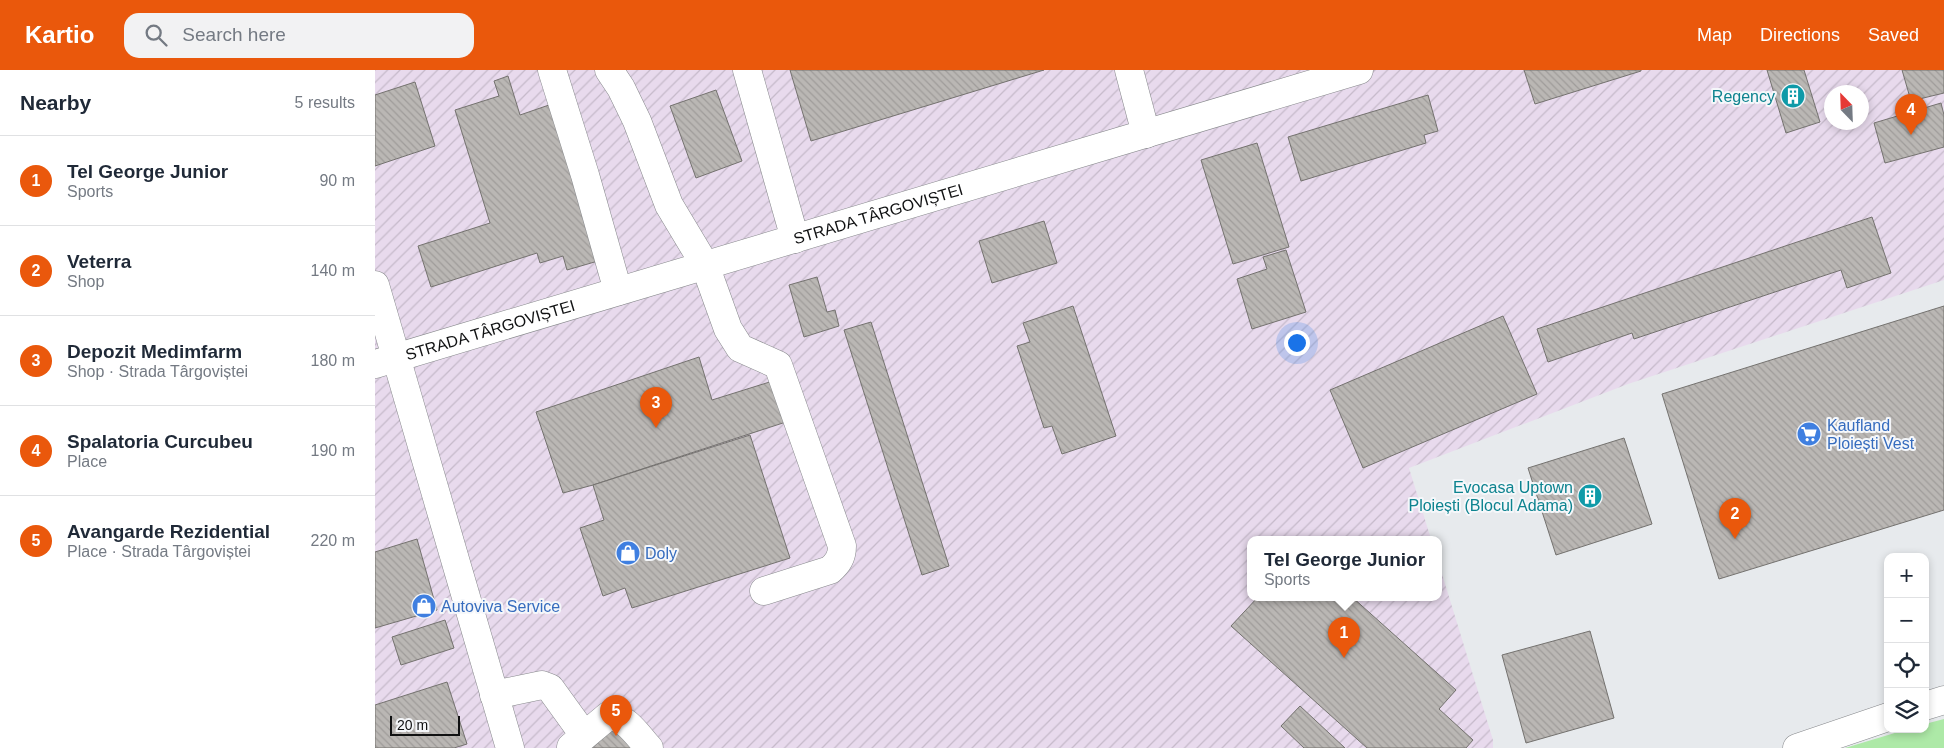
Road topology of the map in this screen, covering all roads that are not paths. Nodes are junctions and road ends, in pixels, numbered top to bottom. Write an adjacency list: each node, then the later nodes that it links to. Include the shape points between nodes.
1 (552, 70): 10 (street)
2 (609, 70): 8 (street, via 637,121 669,204)
3 (747, 70): 7 (street)
4 (1129, 70): 6 (street)
5 (1359, 70): 6 (street, STRADA TÂRGOVIȘTEI)
6 (1146, 134): 7 (street, STRADA TÂRGOVIȘTEI)
7 (795, 238): 8 (street, STRADA TÂRGOVIȘTEI)
8 (705, 265): 10 (street, STRADA TÂRGOVIȘTEI); 12 (street, via 728,329 740,348 778,365 842,546 842,554 830,570)
9 (375, 284): 11 (street, STRADA TÂRGOVIȘTEI)
10 (618, 291): 11 (street, STRADA TÂRGOVIȘTEI)
11 (386, 361): 13 (street, STRADA TÂRGOVIȘTEI)
12 (764, 591)
13 (494, 695): 17 (street, via 542,685 550,688); 18 (street, STRADA TÂRGOVIȘTEI)
14 (1944, 700): 15 (street)
15 (1929, 705)
16 (1884, 718): 20 (street)
17 (577, 742): 19 (street, via 608,716 616,716)
18 (510, 748)
19 (649, 748)
20 (1797, 748)

